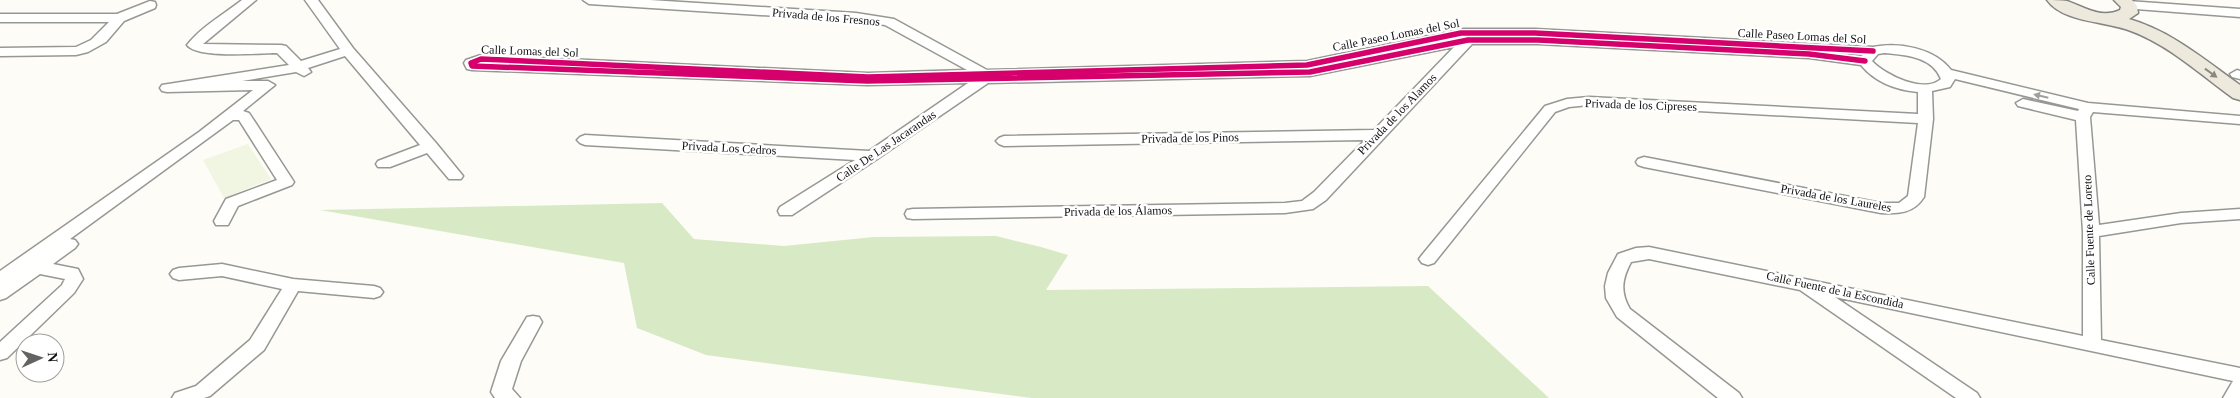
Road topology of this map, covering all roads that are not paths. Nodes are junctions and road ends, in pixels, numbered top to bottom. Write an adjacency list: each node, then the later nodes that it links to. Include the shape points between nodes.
1 (250, 0): 14 (street, via 194,45 205,49 281,50)
2 (311, 0): 12 (street)
3 (588, 0): 16 (street, Privada de los Fresnos, via 856,17 889,22)
4 (2055, 0): 6 (main road, via 2071,9)
5 (150, 5): 9 (street)
6 (2120, 10): 7 (street); 15 (main road, via 2187,42); 19 (main road, one-way to 19, via 2138,27 2169,43)
7 (2240, 13)
8 (0, 18): 9 (street)
9 (119, 18): 11 (street, via 102,41 88,49)
10 (1465, 36): 13 (street, Calle Paseo Lomas del Sol); 16 (street, Calle Paseo Lomas del Sol, via 1310,72); 24 (street, Privada de los Alamos)
11 (0, 52)
12 (350, 52): 14 (street); 27 (street)
13 (1869, 56): 17 (street, via 1898,49 1914,53 1940,65); 18 (street, via 1871,70 1886,79 1905,86)
14 (298, 72): 23 (street); 23 (street, via 285,70 167,88 268,84)
15 (2239, 75)
16 (984, 76): 16 (street, Calle Lomas del Sol, via 868,77 481,59 471,63 472,66 867,81); 28 (street, Calle De Las Jacarandas)
17 (1946, 78): 18 (street); 20 (street)
18 (1925, 88): 21 (street, Privada de los Laureles)
19 (2240, 94)
20 (2086, 112): 22 (street); 37 (street, Calle Fuente de Loreto)
21 (1926, 118): 29 (street, Privada de los Laureles, via 1916,197 1911,205 1898,209); 38 (street, Privada de los Cipreses, via 1589,101 1568,103 1550,109)
22 (2240, 120)
23 (229, 122): 36 (street, via 286,182 232,204); 39 (street)
24 (1376, 136): 26 (street, Privada de los Pinos); 32 (street, Privada de los Alamos)
25 (585, 140): 28 (street, Privada Los Cedros)
26 (1004, 141)
27 (431, 146): 30 (street); 31 (street)
28 (872, 156): 33 (street, Calle De Las Jacarandas)
29 (1644, 162)
30 (384, 164)
31 (455, 176)
32 (1320, 196): 34 (street, Privada de los Álamos, via 1307,205 1285,208)
33 (786, 210)
34 (913, 214)
35 (2240, 214): 37 (street, via 2181,218)
36 (222, 221)
37 (2091, 232): 47 (street, Calle Fuente de Loreto)
38 (1428, 259)
39 (28, 266): 41 (street); 45 (street); 48 (street, via 72,273 74,279 68,289)
40 (179, 274): 43 (street, via 222,270)
41 (0, 280)
42 (1800, 283): 47 (street, Calle Fuente de la Escondida); 54 (street, Calle Fuente de la Escondida, via 1650,253 1624,258 1613,281 1613,298 1623,313); 55 (street)
43 (293, 286): 44 (street); 51 (street, via 257,345)
44 (374, 292)
45 (0, 294)
46 (533, 322): 53 (street, via 511,360 501,392)
47 (2092, 344): 49 (street, Calle Fuente de la Escondida)
48 (0, 353)
49 (2240, 375)
50 (2240, 385): 56 (street)
51 (209, 394): 52 (street)
52 (182, 398)
53 (510, 398)
54 (1732, 398)
55 (1970, 398)
56 (2232, 398)

